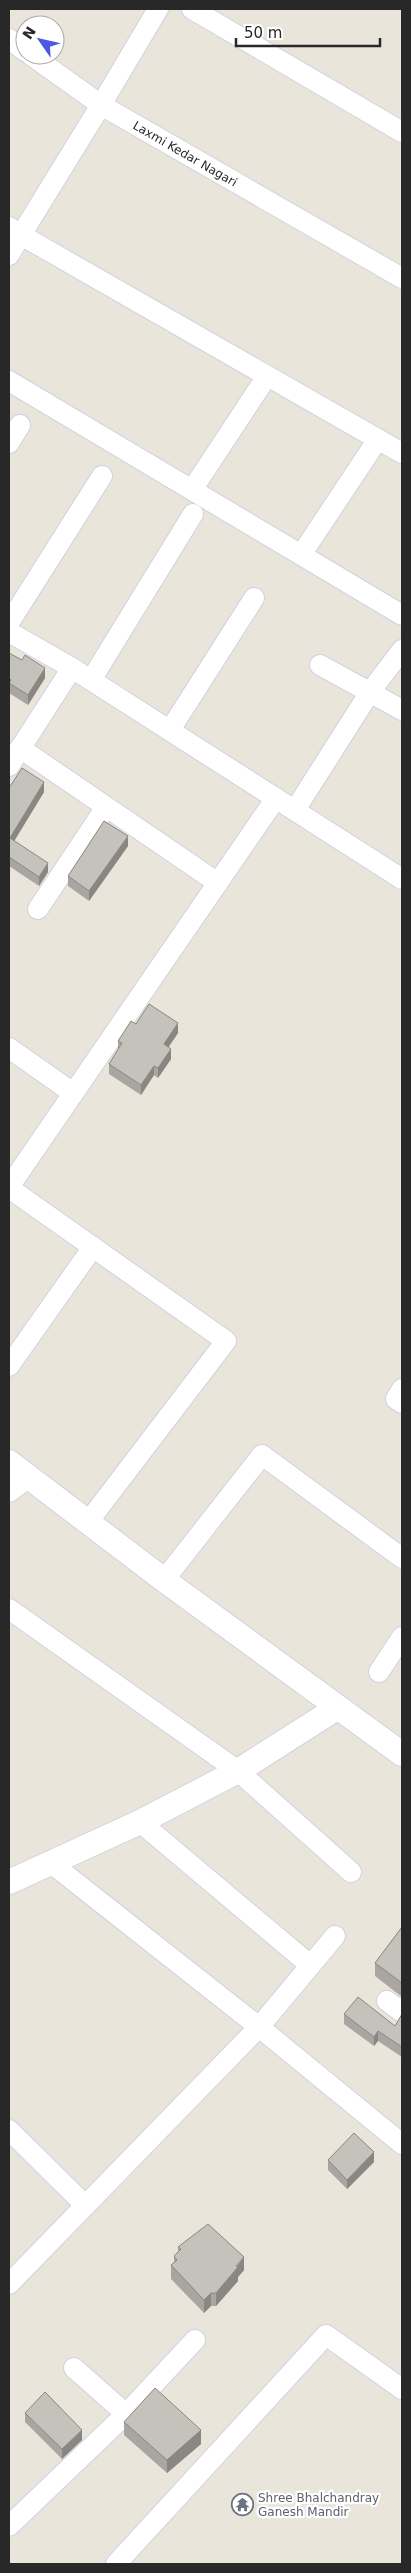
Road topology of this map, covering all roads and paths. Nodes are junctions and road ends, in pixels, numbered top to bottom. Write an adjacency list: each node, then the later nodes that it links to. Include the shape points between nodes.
1 (158, 9): 4 (street)
2 (192, 9): 5 (street)
3 (45, 65): 4 (street, Laxmi Kedar Nagari)
4 (101, 105): 6 (street); 8 (street, Laxmi Kedar Nagari)
5 (402, 132)
6 (15, 231): 7 (street); 9 (street)
7 (9, 255)
8 (402, 278)
9 (267, 376): 12 (street); 16 (street)
10 (9, 381): 16 (street)
11 (20, 425): 13 (street)
12 (378, 439): 14 (street); 18 (street)
13 (9, 443)
14 (402, 453)
15 (102, 476): 21 (street)
16 (192, 490): 18 (street)
17 (193, 514): 26 (street)
18 (301, 555): 20 (street)
19 (254, 598): 29 (street)
20 (402, 615)
21 (9, 623)
22 (9, 632): 25 (street)
23 (402, 650): 27 (street)
24 (320, 665): 27 (street)
25 (72, 668): 26 (street); 30 (street)
26 (90, 680): 29 (street)
27 (370, 692): 28 (street); 34 (street)
28 (402, 710)
29 (170, 730): 32 (street)
30 (20, 748): 31 (street); 33 (street)
31 (9, 766)
32 (276, 798): 34 (street); 36 (street)
33 (106, 807): 36 (street); 37 (street)
34 (295, 810): 35 (street)
35 (402, 879)
36 (218, 882): 39 (street)
37 (38, 909)
38 (9, 1048): 39 (street)
39 (73, 1093): 40 (street)
40 (9, 1187): 41 (street)
41 (93, 1247): 42 (street); 48 (street, via 226,1341)
42 (9, 1366)
43 (402, 1389): 44 (street, via 396,1399)
44 (402, 1403)
45 (9, 1462): 46 (street)
46 (28, 1477): 47 (street); 48 (street)
47 (9, 1492)
48 (88, 1522): 50 (street)
49 (402, 1558): 50 (street, via 262,1455)
50 (164, 1580): 54 (street)
51 (12, 1616): 56 (street)
52 (402, 1637): 53 (street)
53 (379, 1672)
54 (337, 1708): 55 (street); 56 (street)
55 (402, 1754)
56 (238, 1771): 57 (street); 59 (street)
57 (140, 1822): 58 (street); 62 (street)
58 (51, 1863): 60 (street); 63 (street)
59 (351, 1872)
60 (9, 1882)
61 (335, 1936): 62 (street)
62 (310, 1965): 63 (street)
63 (259, 2026): 65 (street); 66 (street)
64 (9, 2130): 66 (street)
65 (402, 2144)
66 (85, 2206): 67 (street)
67 (9, 2284)
68 (195, 2340): 71 (street)
69 (74, 2368): 71 (street)
70 (402, 2389): 73 (street, via 326,2335)
71 (126, 2414): 72 (street)
72 (9, 2526)
73 (116, 2564)

